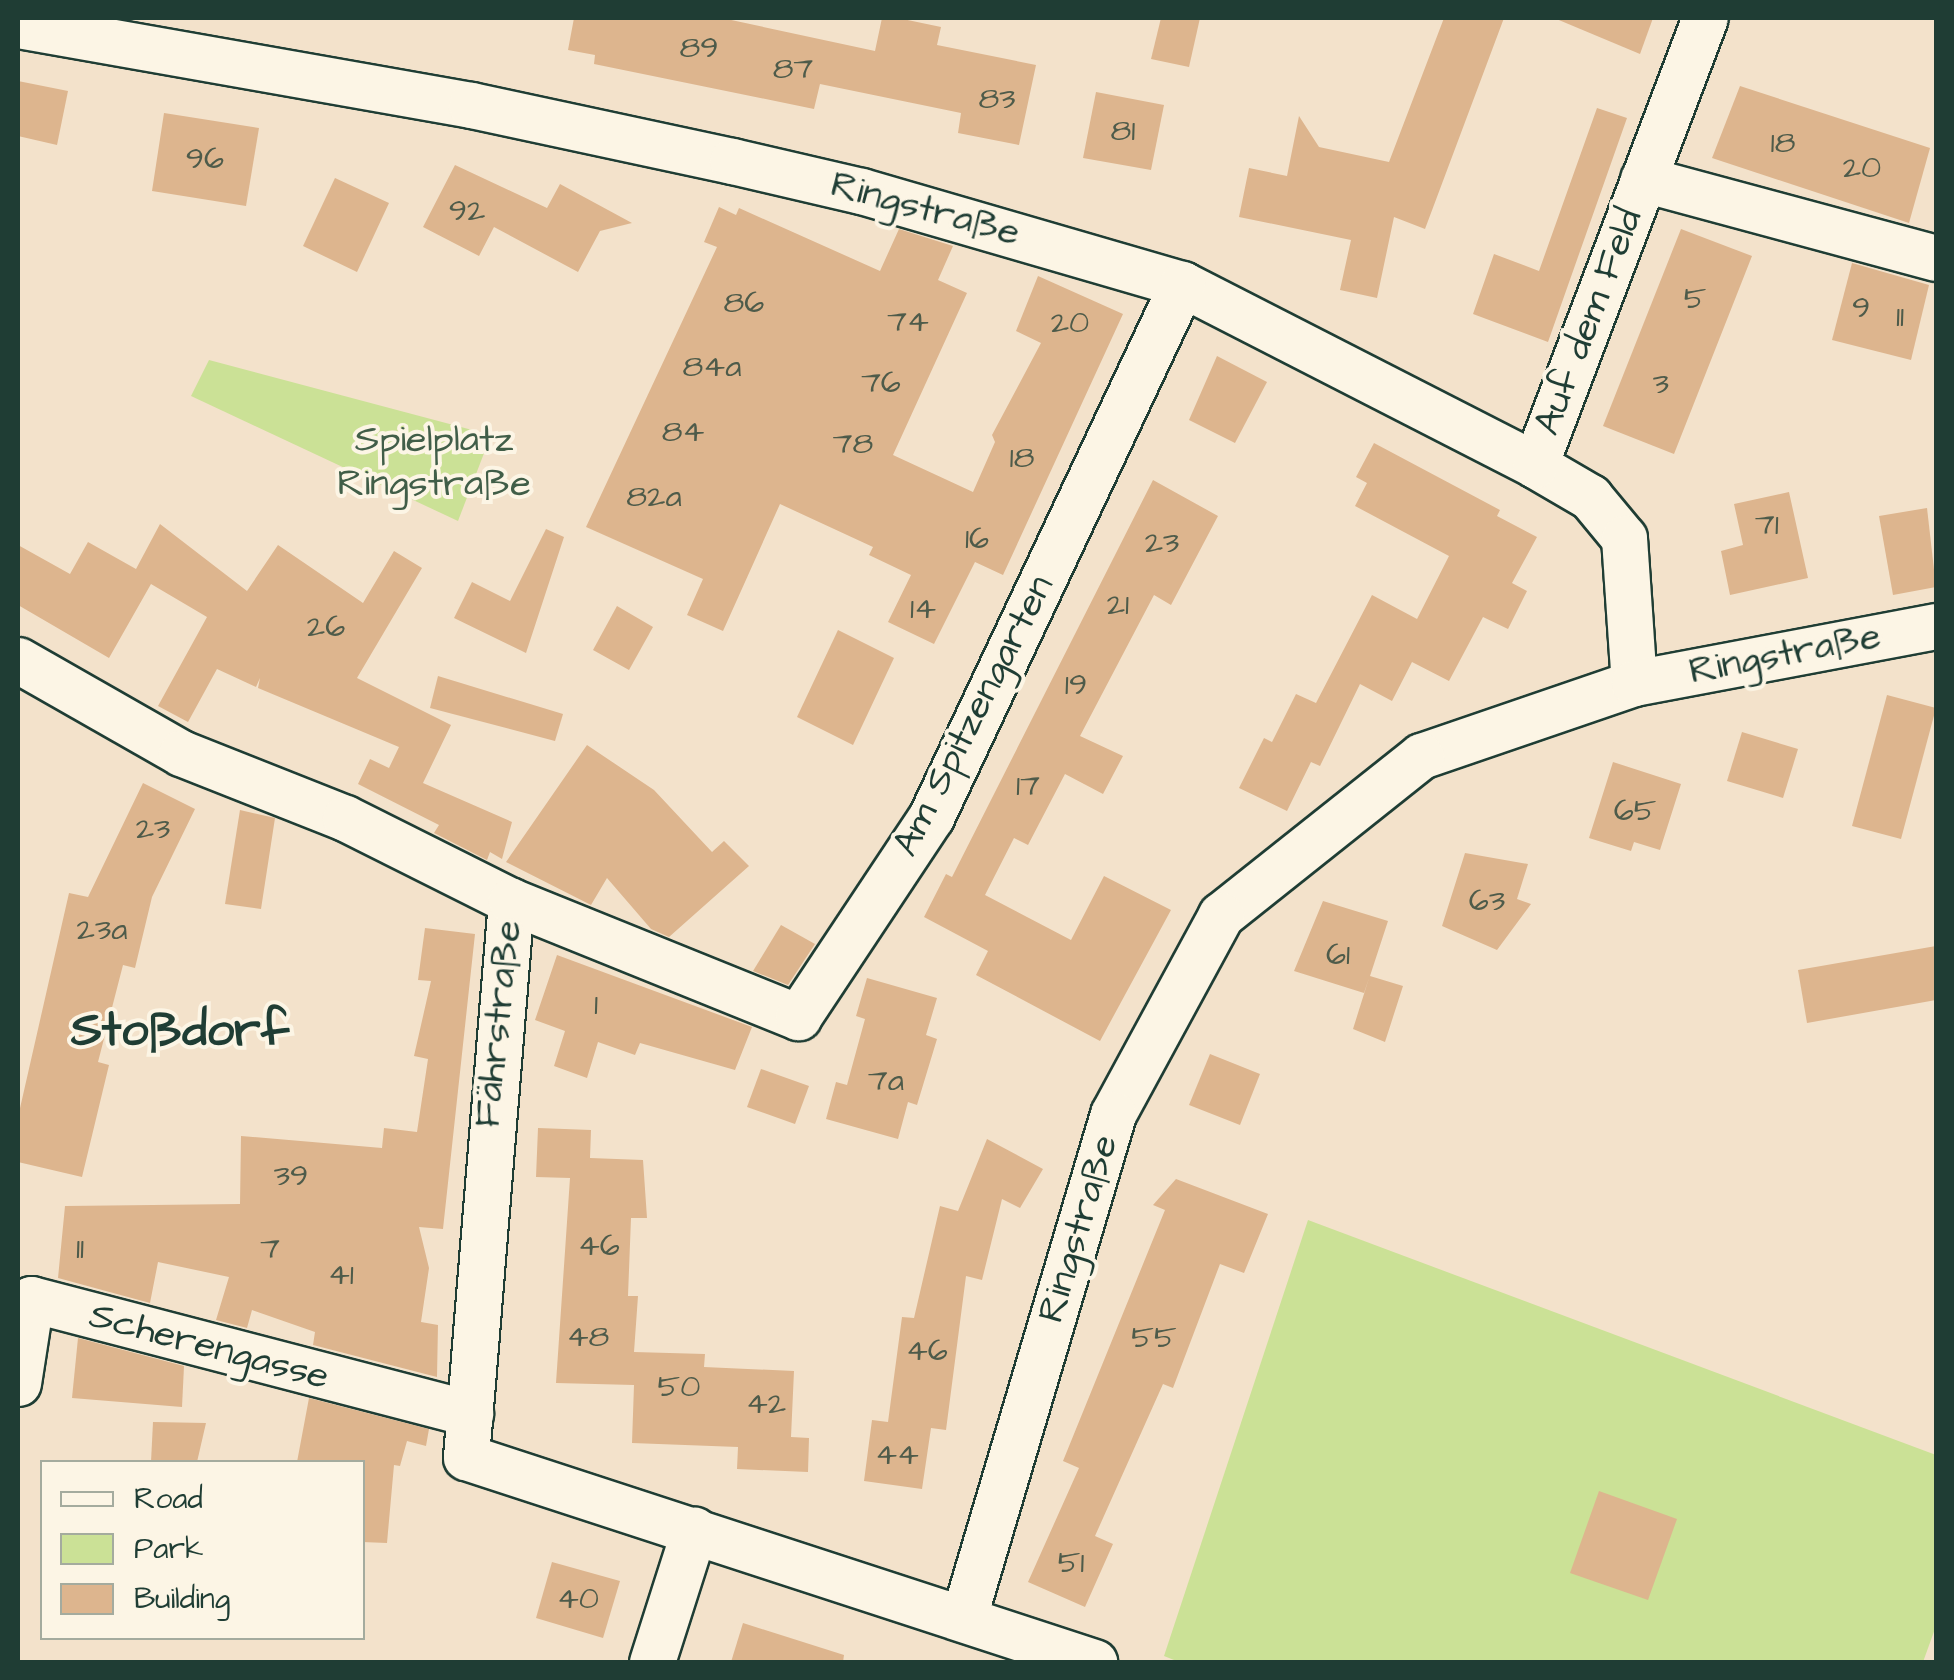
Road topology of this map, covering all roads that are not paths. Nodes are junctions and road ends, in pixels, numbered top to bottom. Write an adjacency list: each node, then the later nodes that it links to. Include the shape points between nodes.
1 (1705, 18): 3 (street, Auf dem Feld)
2 (18, 25): 5 (street, Ringstraße, via 471,105 732,161 861,191)
3 (1643, 178): 4 (street, Auf dem Feld); 6 (street, Auf dem Feld)
4 (1936, 258)
5 (1182, 284): 6 (street, Ringstraße); 10 (street, Am Spitzengarten, via 931,817 798,1017)
6 (1535, 465): 9 (street, Ringstraße, via 1590,497 1624,538)
7 (1936, 626): 9 (street, Ringstraße)
8 (18, 660): 10 (street, Fährstraße, via 181,754 346,818)
9 (1634, 683): 14 (street, Ringstraße, via 1421,756 1221,915 1113,1114)
10 (511, 901): 12 (street, Fährstraße, via 482,1194)
11 (18, 1383): 12 (street, Scherengasse, via 32,1299)
12 (470, 1412): 13 (street, Fährstraße, via 466,1457)
13 (694, 1530): 14 (street); 15 (street)
14 (964, 1616): 16 (street)
15 (652, 1662)
16 (1092, 1662)

